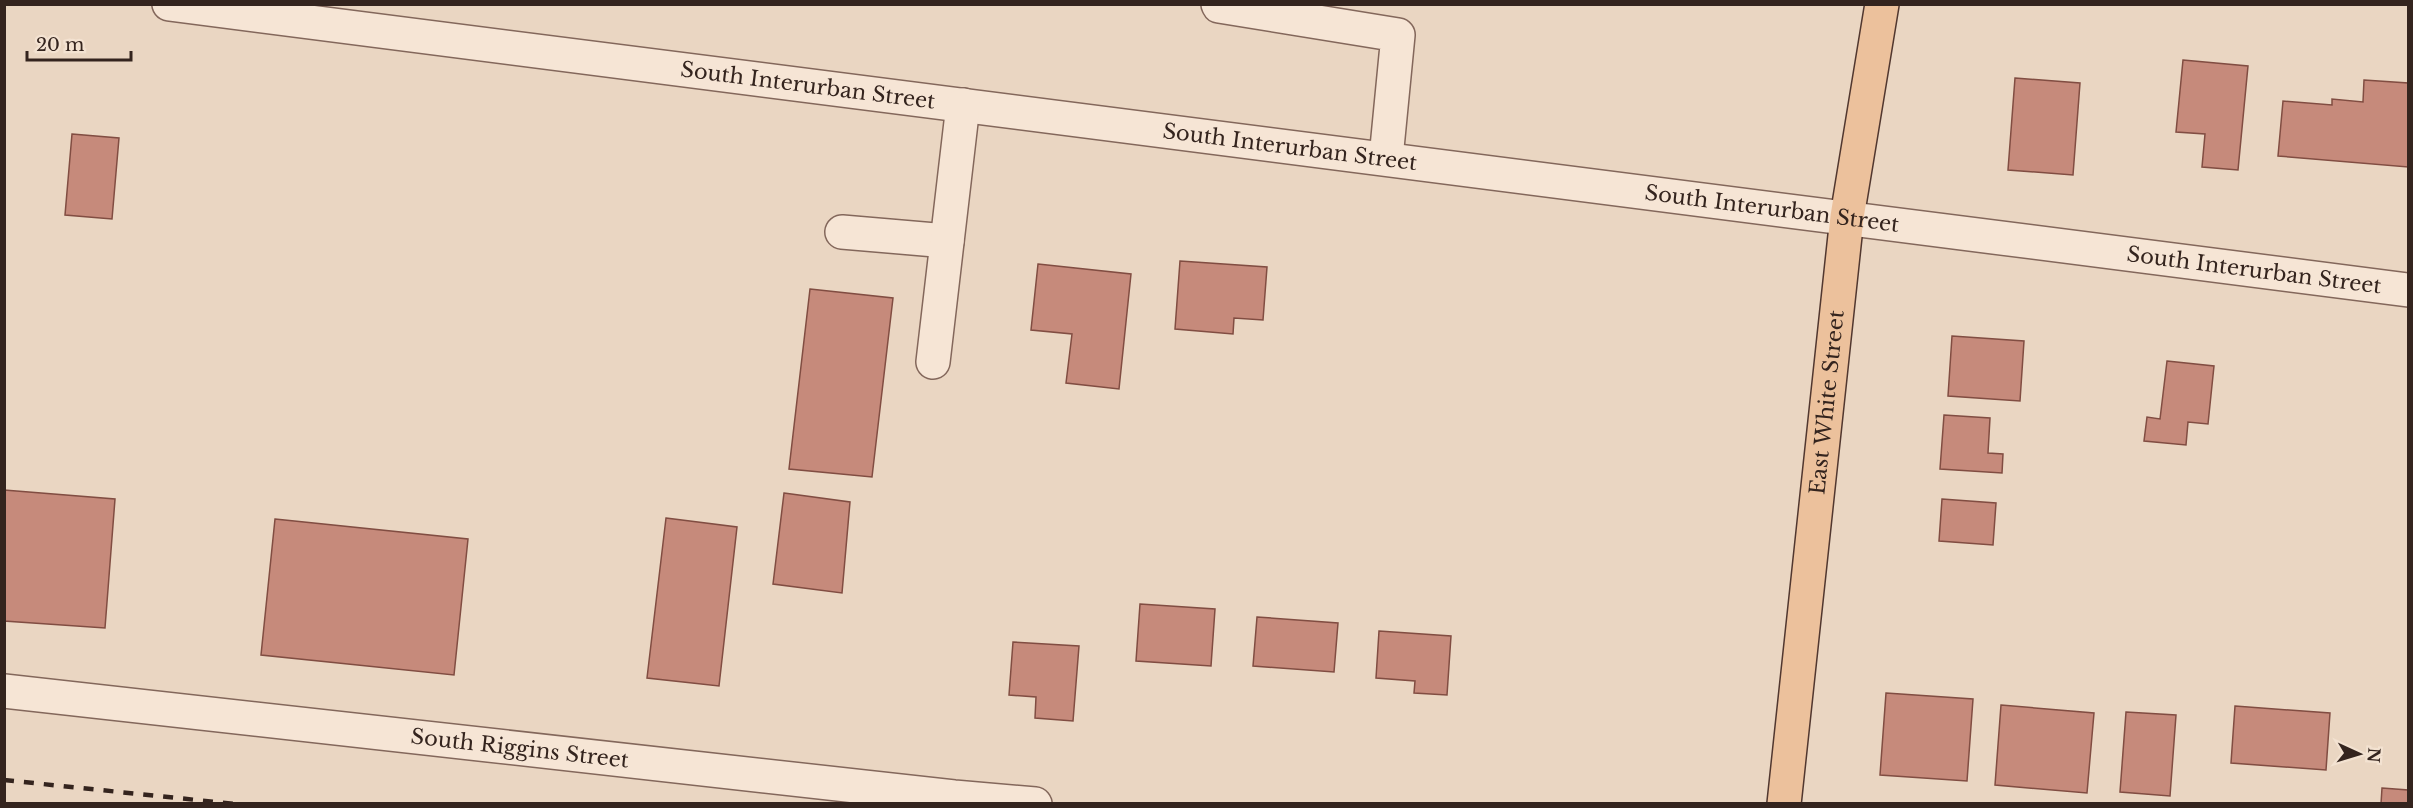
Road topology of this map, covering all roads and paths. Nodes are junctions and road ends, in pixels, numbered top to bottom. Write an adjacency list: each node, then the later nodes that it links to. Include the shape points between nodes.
1 (169, 4): 4 (street, South Interurban Street)
2 (1218, 4): 5 (street, via 1398,35)
3 (1882, 4): 6 (main road, East White Street)
4 (963, 105): 5 (street, South Interurban Street); 8 (street)
5 (1386, 158): 6 (street, South Interurban Street)
6 (1847, 217): 9 (street, South Interurban Street); 13 (main road, East White Street)
7 (842, 232): 8 (street)
8 (947, 241): 10 (street)
9 (2409, 290)
10 (933, 362)
11 (4, 691): 12 (street, South Riggins Street)
12 (1035, 804)
13 (1784, 804)

